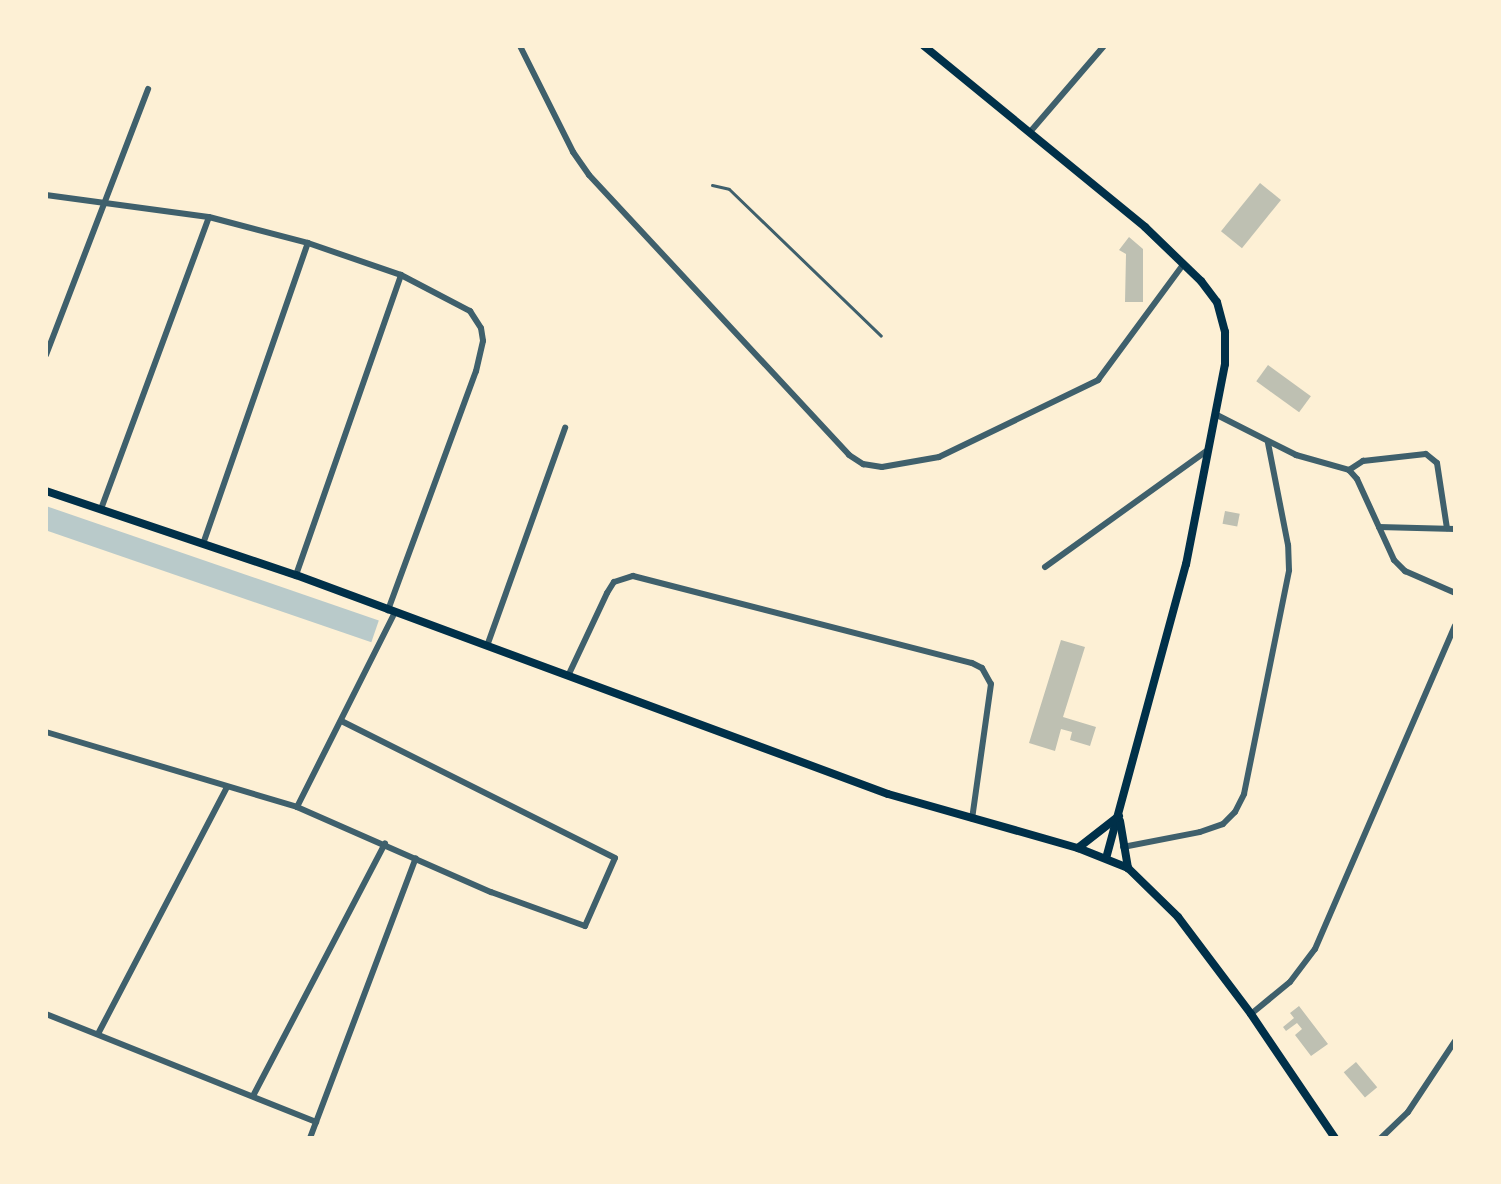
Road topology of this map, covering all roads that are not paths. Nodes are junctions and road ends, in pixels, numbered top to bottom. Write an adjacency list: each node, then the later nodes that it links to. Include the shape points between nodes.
1 (520, 46): 11 (street, via 589,175 863,464 882,467 939,457 1098,380)
2 (924, 46): 5 (main road)
3 (1104, 46): 5 (street)
4 (148, 89): 8 (street)
5 (1030, 132): 11 (main road, via 1145,227)
6 (712, 185): 13 (lane, via 729,189)
7 (46, 195): 8 (street)
8 (103, 205): 9 (street); 14 (street)
9 (209, 217): 10 (street); 21 (street)
10 (308, 243): 12 (street); 24 (street)
11 (1182, 266): 15 (main road, via 1217,302 1225,332)
12 (401, 275): 26 (street); 28 (street, via 470,311 483,341)
13 (881, 336)
14 (46, 355)
15 (1215, 414): 17 (street); 18 (main road)
16 (565, 428): 30 (street)
17 (1268, 443): 19 (street); 39 (street, via 1289,570 1244,794 1223,824)
18 (1208, 450): 25 (street); 36 (main road, via 1173,618)
19 (1349, 470): 22 (street); 23 (street, via 1363,461 1426,454 1437,463)
20 (46, 491): 21 (main road)
21 (101, 509): 24 (main road)
22 (1379, 527): 23 (street); 27 (street, via 1405,571)
23 (1451, 528)
24 (203, 544): 26 (main road)
25 (1045, 567)
26 (296, 575): 28 (main road)
27 (1455, 593)
28 (392, 611): 30 (main road); 32 (street)
29 (1455, 626): 45 (street, via 1315,949 1290,982)
30 (487, 646): 31 (main road)
31 (568, 676): 37 (main road, via 719,734); 37 (street, via 614,582 633,576 972,663 982,668 991,684)
32 (341, 721): 35 (street); 41 (street, via 615,858 585,926)
33 (46, 732): 34 (street)
34 (227, 787): 35 (street); 46 (street)
35 (297, 807): 38 (street)
36 (1119, 816): 39 (main road); 40 (main road); 42 (main road)
37 (972, 819): 40 (main road)
38 (385, 843): 41 (street); 48 (street)
39 (1123, 847): 43 (main road)
40 (1078, 848): 42 (main road)
41 (416, 858): 49 (street)
42 (1106, 858): 43 (main road)
43 (1128, 868): 45 (main road, via 1178,917)
44 (46, 1014): 46 (street)
45 (1251, 1014): 51 (main road)
46 (99, 1032): 48 (street)
47 (1454, 1045): 52 (street, via 1408,1112)
48 (253, 1096): 49 (street)
49 (316, 1122): 50 (street)
50 (310, 1138)
51 (1335, 1138)
52 (1381, 1138)

